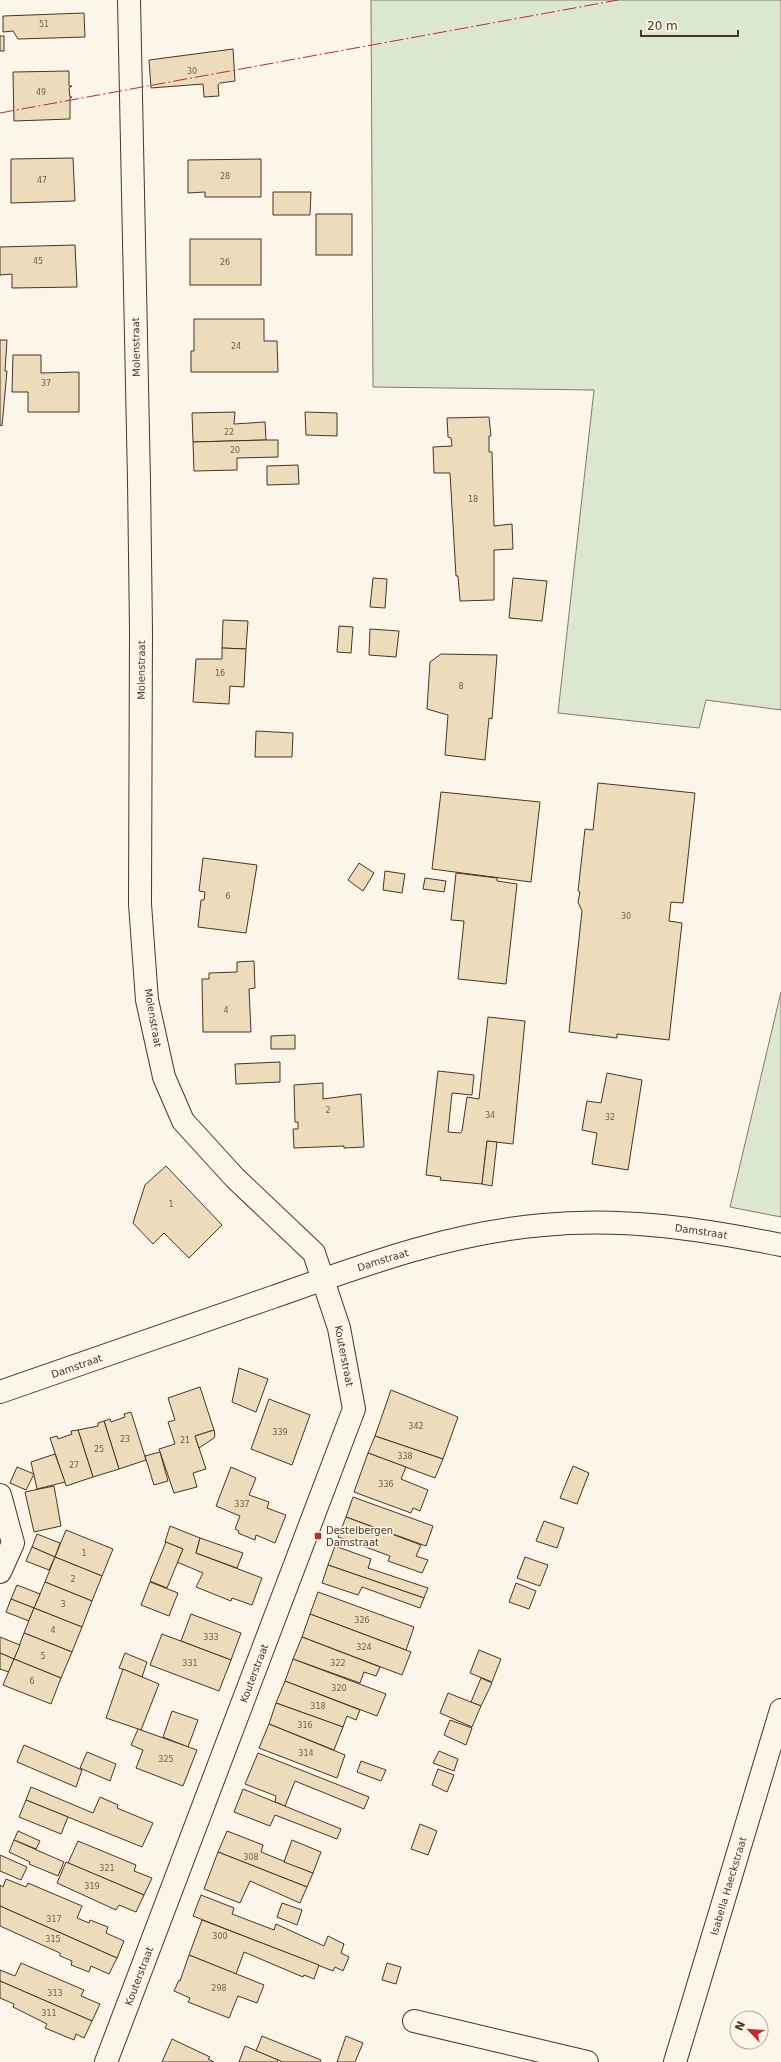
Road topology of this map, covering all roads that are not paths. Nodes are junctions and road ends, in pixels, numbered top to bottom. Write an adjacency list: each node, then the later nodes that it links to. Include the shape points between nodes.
1 (129, 0): 3 (street, Molenstraat, via 140,567 140,904 148,1000 164,1077 183,1121 235,1178 314,1253)
2 (781, 1245): 3 (street, Damstraat, via 658,1224 543,1224 474,1235 406,1252)
3 (324, 1279): 4 (street, Damstraat); 9 (street, Kouterstraat, via 339,1328 354,1409)
4 (0, 1392)
5 (0, 1495): 6 (street, via 13,1543)
6 (0, 1572)
7 (781, 1710): 11 (street, Isabella Haeckstraat)
8 (414, 2021): 10 (street)
9 (106, 2062)
10 (587, 2062)
11 (675, 2062)

